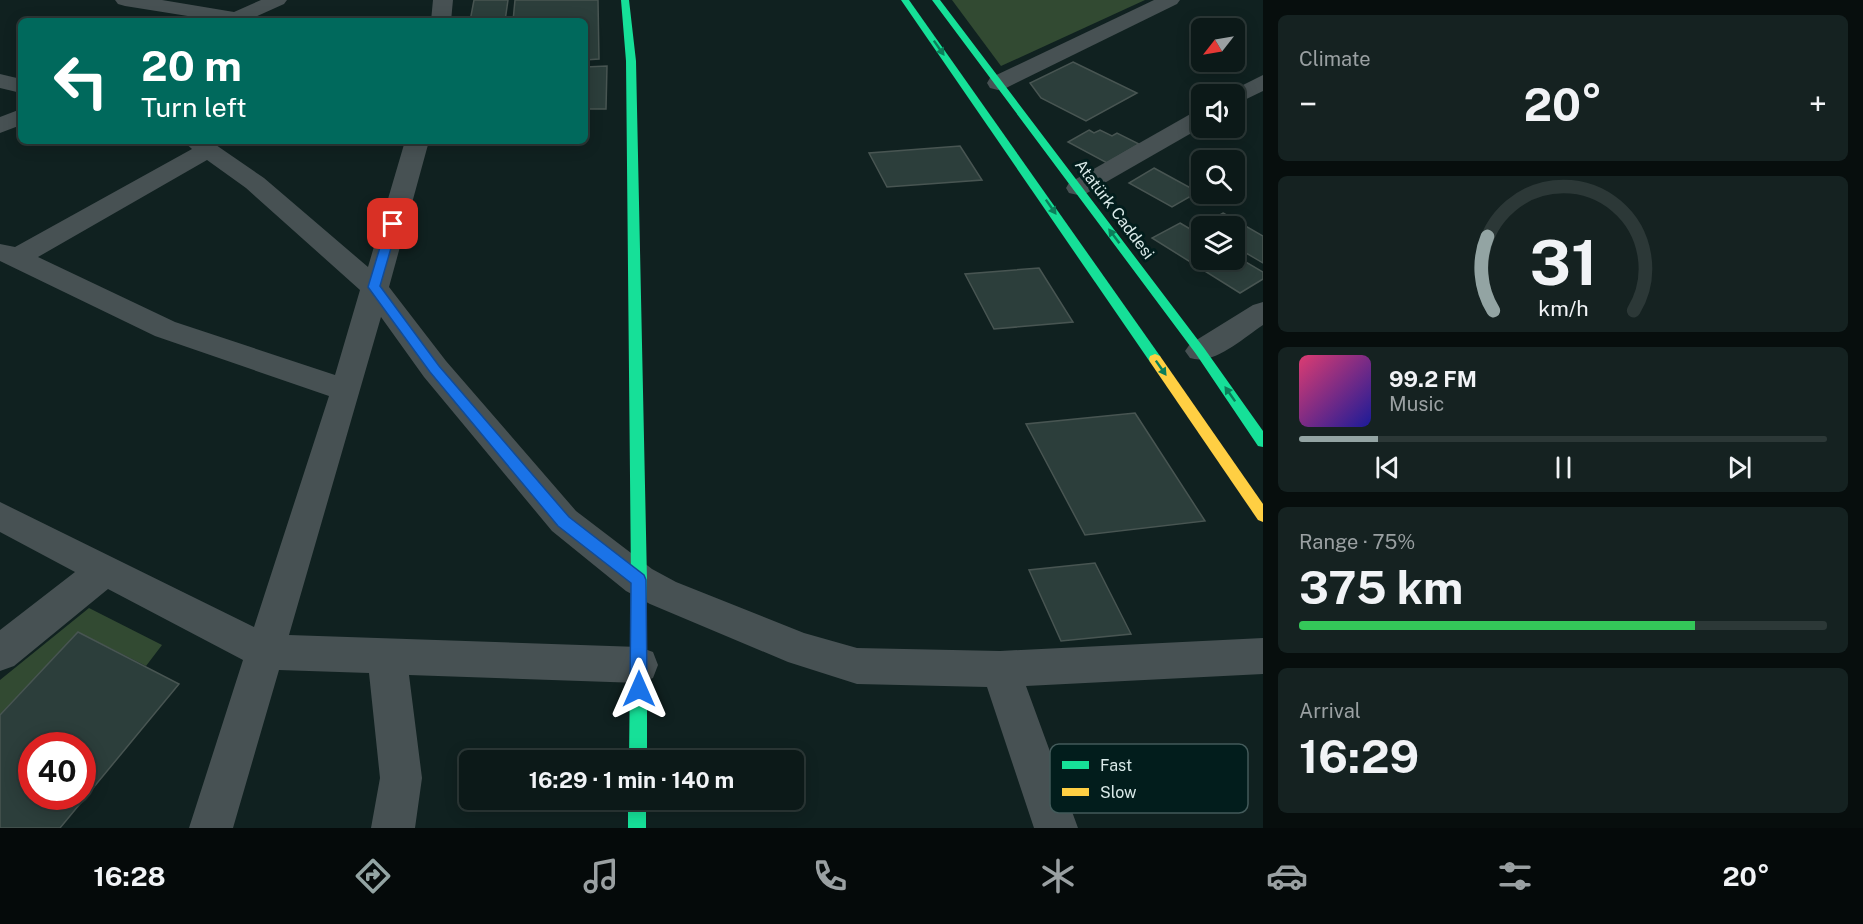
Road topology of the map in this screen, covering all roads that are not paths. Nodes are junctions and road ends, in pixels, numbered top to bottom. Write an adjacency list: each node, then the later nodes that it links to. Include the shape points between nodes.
1 (277, 0): 9 (street)
2 (443, 0): 10 (street)
3 (625, 0): 31 (main road, via 631,73)
4 (905, 0): 29 (main road, one-way to 29)
5 (936, 0): 13 (main road, Atatürk Caddesi)
6 (1170, 0): 13 (street)
7 (138, 1): 8 (street)
8 (228, 18)
9 (235, 18)
10 (440, 18)
11 (0, 81): 14 (street)
12 (1263, 82): 15 (street)
13 (998, 83): 21 (main road, Atatürk Caddesi)
14 (18, 85)
15 (1245, 92)
16 (18, 117): 18 (street)
17 (1191, 123): 21 (street)
18 (0, 126)
19 (416, 144): 23 (street)
20 (205, 145): 22 (street); 23 (street, via 255,183)
21 (1078, 188): 25 (main road, Atatürk Caddesi, one-way to 21)
22 (8, 254): 26 (street, via 165,329)
23 (374, 287): 26 (street); 31 (street, via 435,369 564,522)
24 (1263, 312): 25 (street)
25 (1200, 351): 27 (main road, Atatürk Caddesi, one-way to 25)
26 (346, 390): 32 (street)
27 (1263, 441)
28 (0, 516): 30 (street)
29 (1263, 516)
30 (105, 570): 32 (street); 33 (street)
31 (639, 580): 36 (main road); 37 (street, via 802,650 857,666)
32 (265, 652): 35 (street); 42 (street)
33 (0, 653)
34 (1263, 656): 37 (street)
35 (387, 657): 36 (street); 43 (street, via 401,778)
36 (639, 665): 38 (main road)
37 (1000, 669): 40 (street)
38 (638, 750)
39 (637, 810): 44 (main road)
40 (1050, 811)
41 (1051, 813): 45 (street)
42 (211, 828)
43 (393, 828)
44 (637, 828)
45 (1056, 828)

